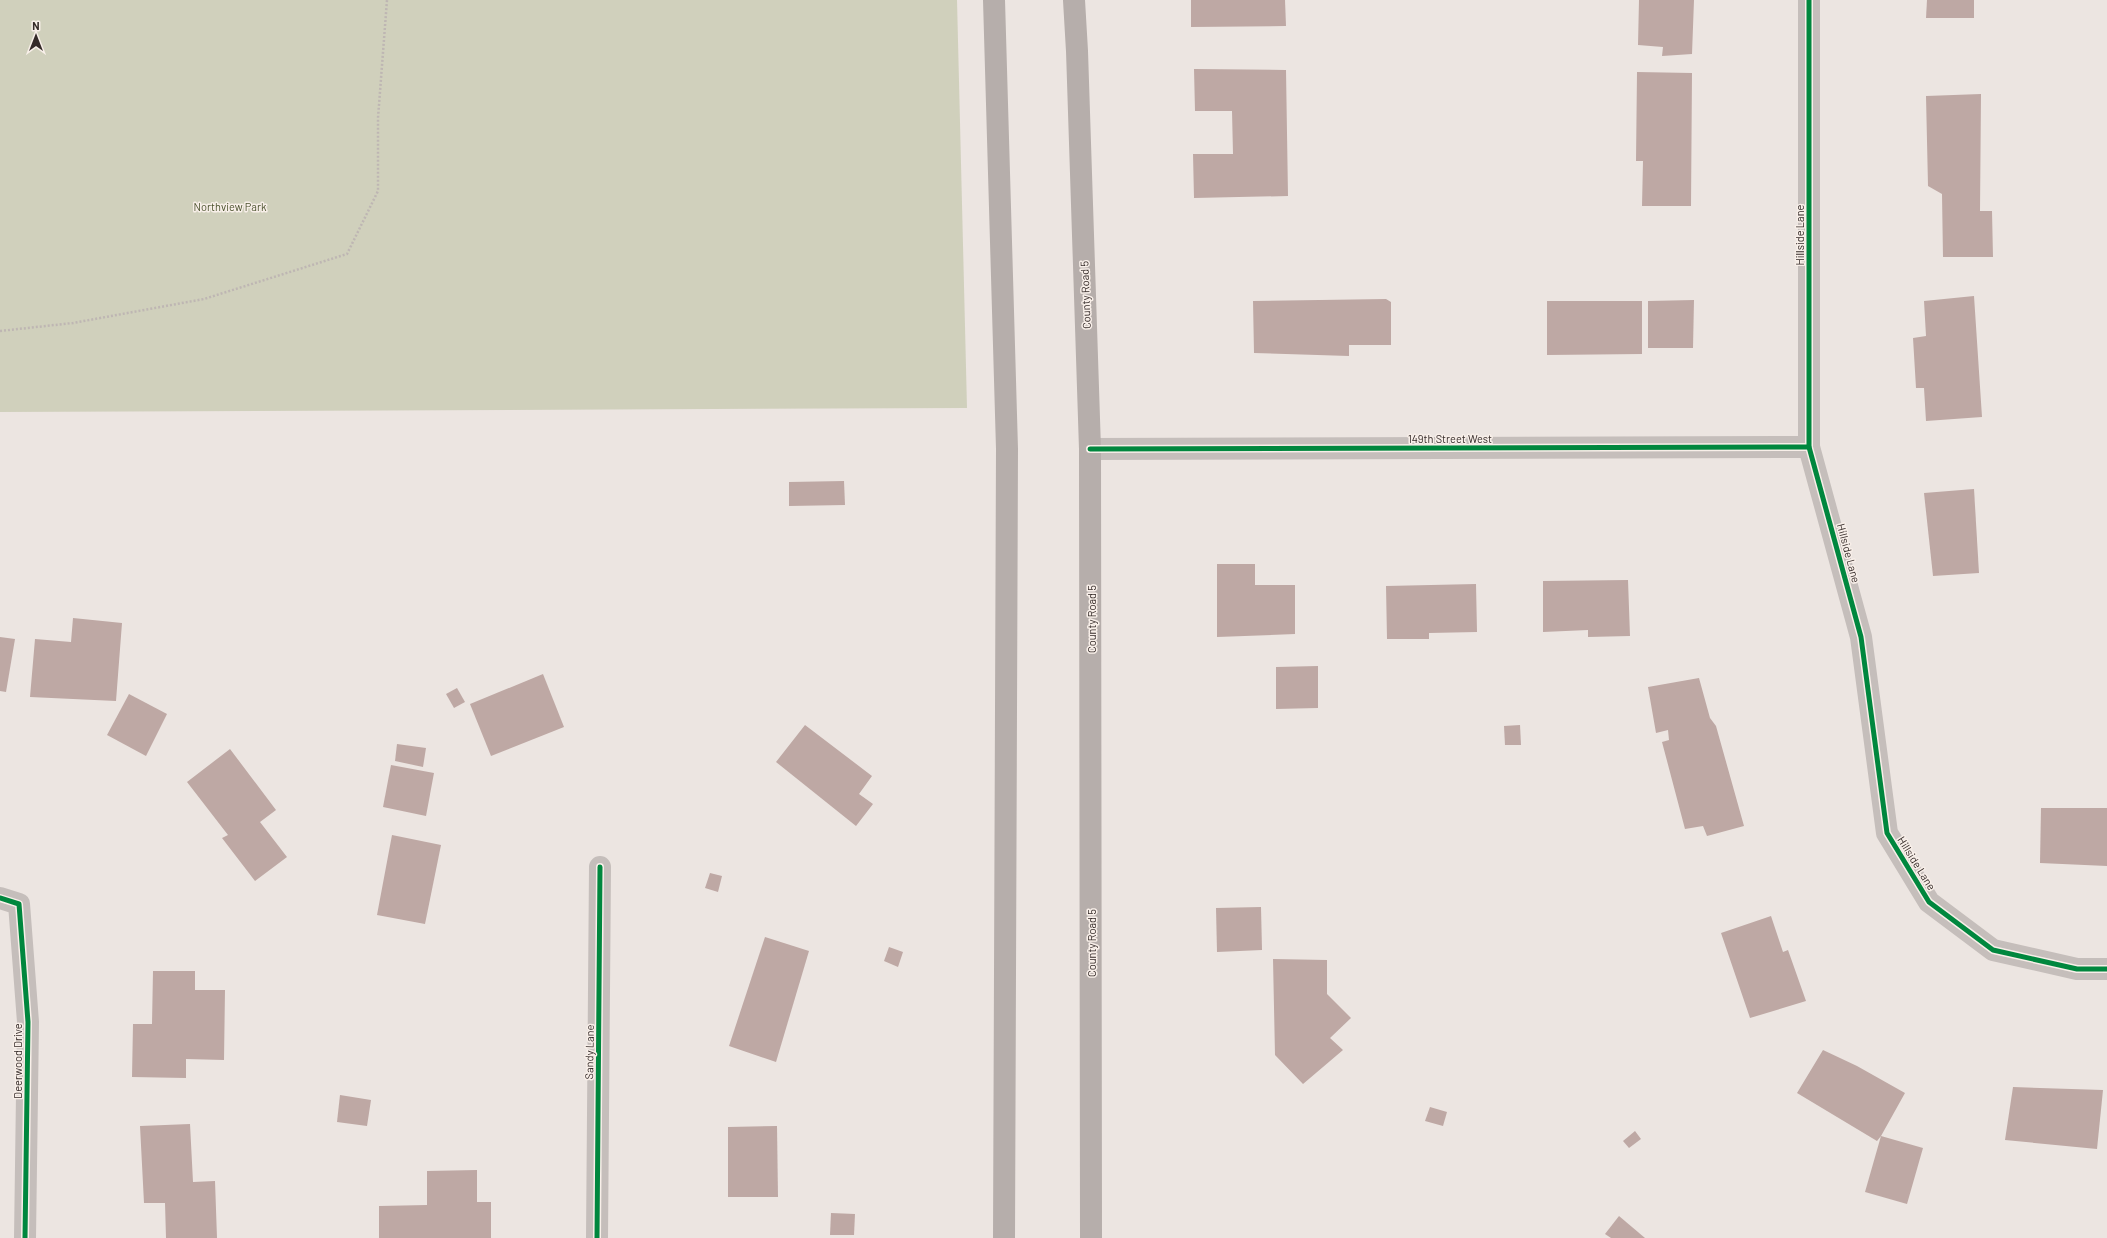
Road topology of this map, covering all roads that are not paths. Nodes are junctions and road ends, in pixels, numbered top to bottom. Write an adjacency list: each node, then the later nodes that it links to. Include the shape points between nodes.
1 (994, 0): 11 (main road, via 1006,449)
2 (1074, 0): 5 (main road, County Road 5)
3 (1809, 0): 4 (street, Hillside Lane)
4 (1809, 447): 5 (street, 149th Street West); 8 (street, Hillside Lane, via 1862,637 1887,833 1929,902 1993,950 2077,969)
5 (1090, 449): 12 (main road, County Road 5)
6 (600, 867): 10 (street, Sandy Lane)
7 (0, 898): 9 (street, Deerwood Drive, via 19,904 28,1022)
8 (2107, 969)
9 (25, 1238)
10 (597, 1238)
11 (1004, 1238)
12 (1091, 1238)

